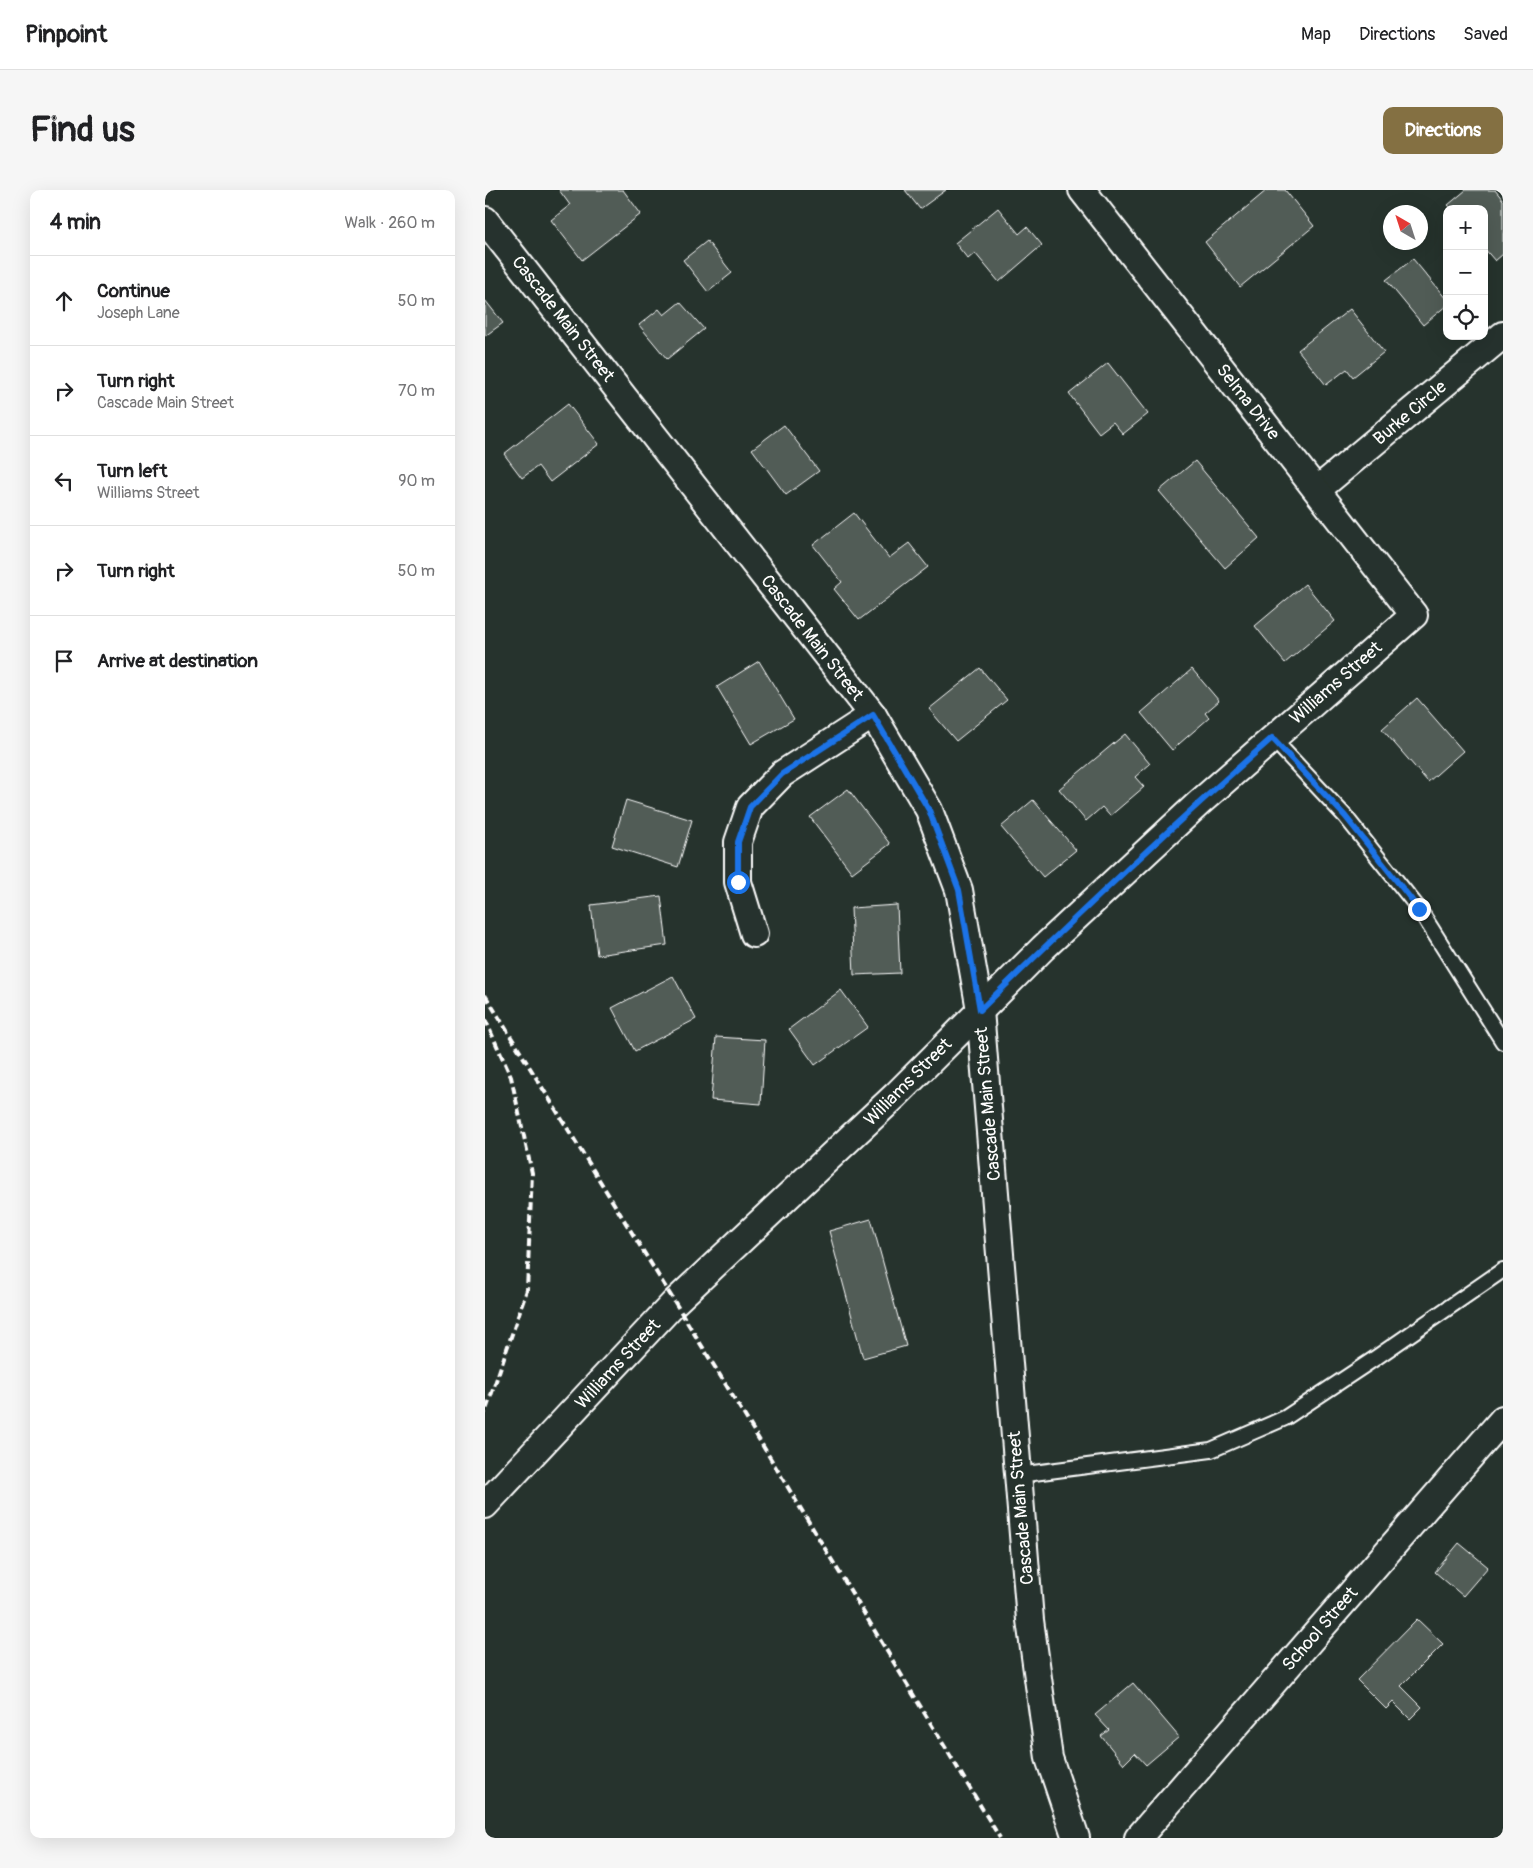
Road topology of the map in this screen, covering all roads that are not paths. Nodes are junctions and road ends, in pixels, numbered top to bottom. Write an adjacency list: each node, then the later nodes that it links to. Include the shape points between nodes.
1 (1082, 190): 4 (street, Selma Drive)
2 (485, 220): 6 (street, Cascade Main Street)
3 (1503, 335): 4 (street, Burke Circle)
4 (1317, 490): 5 (street, Selma Drive)
5 (1414, 615): 7 (street, Williams Street)
6 (873, 715): 8 (street, via 782,774 750,807 738,842 738,882); 9 (street, Cascade Main Street, via 929,810 959,890)
7 (1272, 738): 9 (street, Williams Street, via 1147,851); 10 (lane, via 1345,816 1419,909)
8 (754, 934)
9 (980, 1010): 13 (street, Cascade Main Street); 14 (street, Williams Street, via 896,1095 675,1302)
10 (1503, 1042)
11 (1503, 1270): 13 (lane, via 1285,1418 1211,1450)
12 (1503, 1419): 16 (street, School Street)
13 (1018, 1475): 15 (street, Cascade Main Street, via 1030,1620 1049,1758)
14 (485, 1505)
15 (1075, 1838)
16 (1138, 1838)

